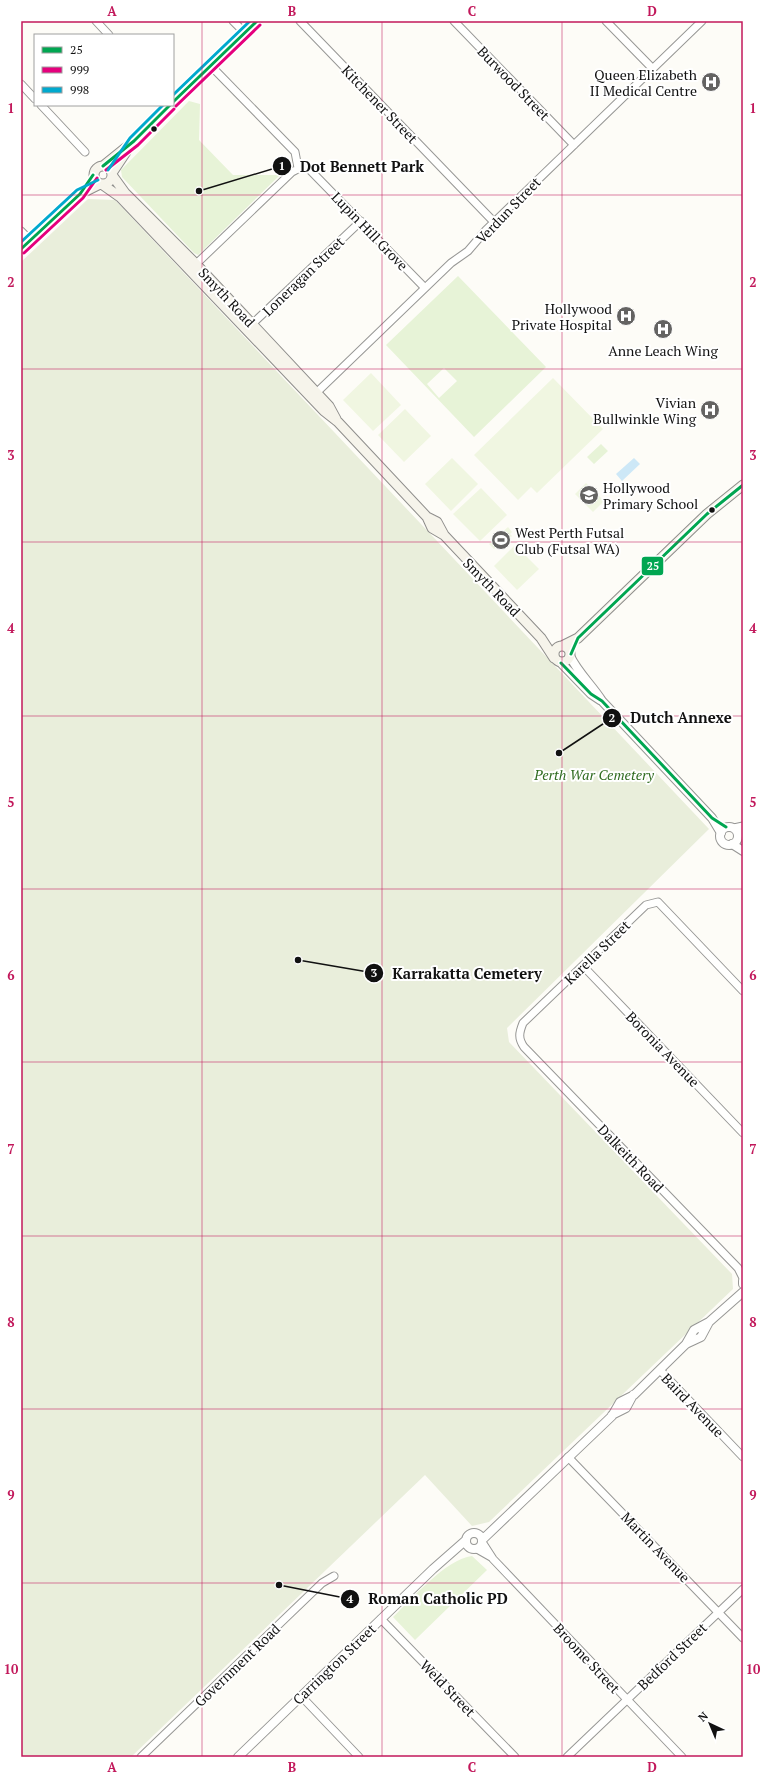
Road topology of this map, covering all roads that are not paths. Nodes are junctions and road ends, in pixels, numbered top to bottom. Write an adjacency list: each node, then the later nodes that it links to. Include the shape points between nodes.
1 (96, 21): 9 (street)
2 (233, 21): 8 (street)
3 (257, 21): 8 (main road)
4 (300, 21): 27 (street, Kitchener Street)
5 (454, 21): 18 (street, Burwood Street)
6 (606, 21): 11 (street)
7 (702, 21): 11 (street, Verdun Street)
8 (245, 33): 10 (main road)
9 (108, 34)
10 (211, 66): 14 (main road); 21 (street, via 295,152)
11 (653, 69): 18 (street, Verdun Street)
12 (21, 84): 13 (street)
13 (34, 98)
14 (174, 101)
15 (42, 106): 19 (street)
16 (169, 106): 17 (main road)
17 (134, 141): 20 (main road); 22 (main road)
18 (574, 145): 27 (street, Verdun Street)
19 (85, 152)
20 (103, 166): 22 (main road, via 108,167); 23 (main road, via 95,170)
21 (298, 168): 26 (street, Lupin Hill Grove, via 310,170); 31 (street)
22 (112, 174): 24 (main road, via 108,183); 31 (main road, Smyth Road, via 125,192)
23 (93, 175): 24 (main road, via 94,180); 25 (main road)
24 (102, 185): 25 (main road); 32 (main road, Smyth Road, via 120,197)
25 (80, 194): 29 (main road)
26 (360, 221): 33 (street, Lupin Hill Grove); 34 (street, Loneragan Street)
27 (494, 222): 33 (street, Verdun Street, via 468,251)
28 (21, 231): 29 (street)
29 (30, 240): 30 (main road)
30 (21, 248)
31 (196, 264): 32 (street); 34 (main road, Smyth Road)
32 (189, 271): 34 (main road, Smyth Road)
33 (425, 288): 35 (street, Verdun Street)
34 (249, 327): 35 (main road, Smyth Road)
35 (314, 395): 37 (main road, Smyth Road, via 426,517 432,528 444,535)
36 (743, 485): 38 (main road, via 707,514)
37 (541, 638): 39 (main road, Smyth Road); 41 (main road, Smyth Road)
38 (578, 638): 39 (main road); 40 (main road)
39 (561, 646): 40 (main road, via 567,648); 41 (main road, via 554,651)
40 (571, 655): 41 (main road, via 567,661); 42 (street, Smyth Road, via 578,670)
41 (558, 660): 42 (street, Smyth Road, via 591,694)
42 (602, 701): 44 (street, Smyth Road, via 712,818)
43 (743, 826): 44 (street)
44 (733, 832): 45 (street, via 736,841); 45 (street, Smyth Road, via 720,837 722,842); 46 (street)
45 (732, 844): 47 (street)
46 (743, 847)
47 (743, 851)
48 (583, 966): 49 (street, Karella Street, via 646,905 658,902); 50 (street, Karella Street, via 523,1023 519,1032); 51 (street, Boronia Avenue)
49 (743, 991)
50 (524, 1047): 52 (street, Dalkeith Road)
51 (743, 1133)
52 (740, 1270): 53 (street, Dalkeith Road)
53 (743, 1279): 54 (street)
54 (743, 1284): 56 (street)
55 (743, 1292): 56 (street)
56 (732, 1300): 57 (street, via 709,1322 694,1330 686,1344)
57 (660, 1370): 58 (street, via 634,1395 620,1402 612,1416); 59 (street, Baird Avenue)
58 (568, 1457): 60 (street); 65 (street, Martin Avenue)
59 (743, 1457)
60 (481, 1539): 61 (street, via 480,1547); 61 (street, via 472,1533 468,1535); 62 (street, Broome Street)
61 (471, 1546): 62 (street, Broome Street); 66 (street, Carrington Street, via 450,1556 433,1569)
62 (493, 1558): 69 (street, Broome Street)
63 (334, 1576): 70 (street, Government Road, via 322,1583)
64 (743, 1589): 65 (street, Bedford Street)
65 (718, 1612): 67 (street, Martin Avenue); 69 (street, Bedford Street)
66 (381, 1619): 68 (street, Carrington Street); 73 (street, Weld Street)
67 (743, 1638)
68 (301, 1696): 71 (street, Carrington Street); 72 (street)
69 (627, 1700): 74 (street, Bedford Street); 75 (street, Broome Street)
70 (141, 1757)
71 (238, 1757)
72 (359, 1757)
73 (514, 1757)
74 (566, 1757)
75 (682, 1757)

